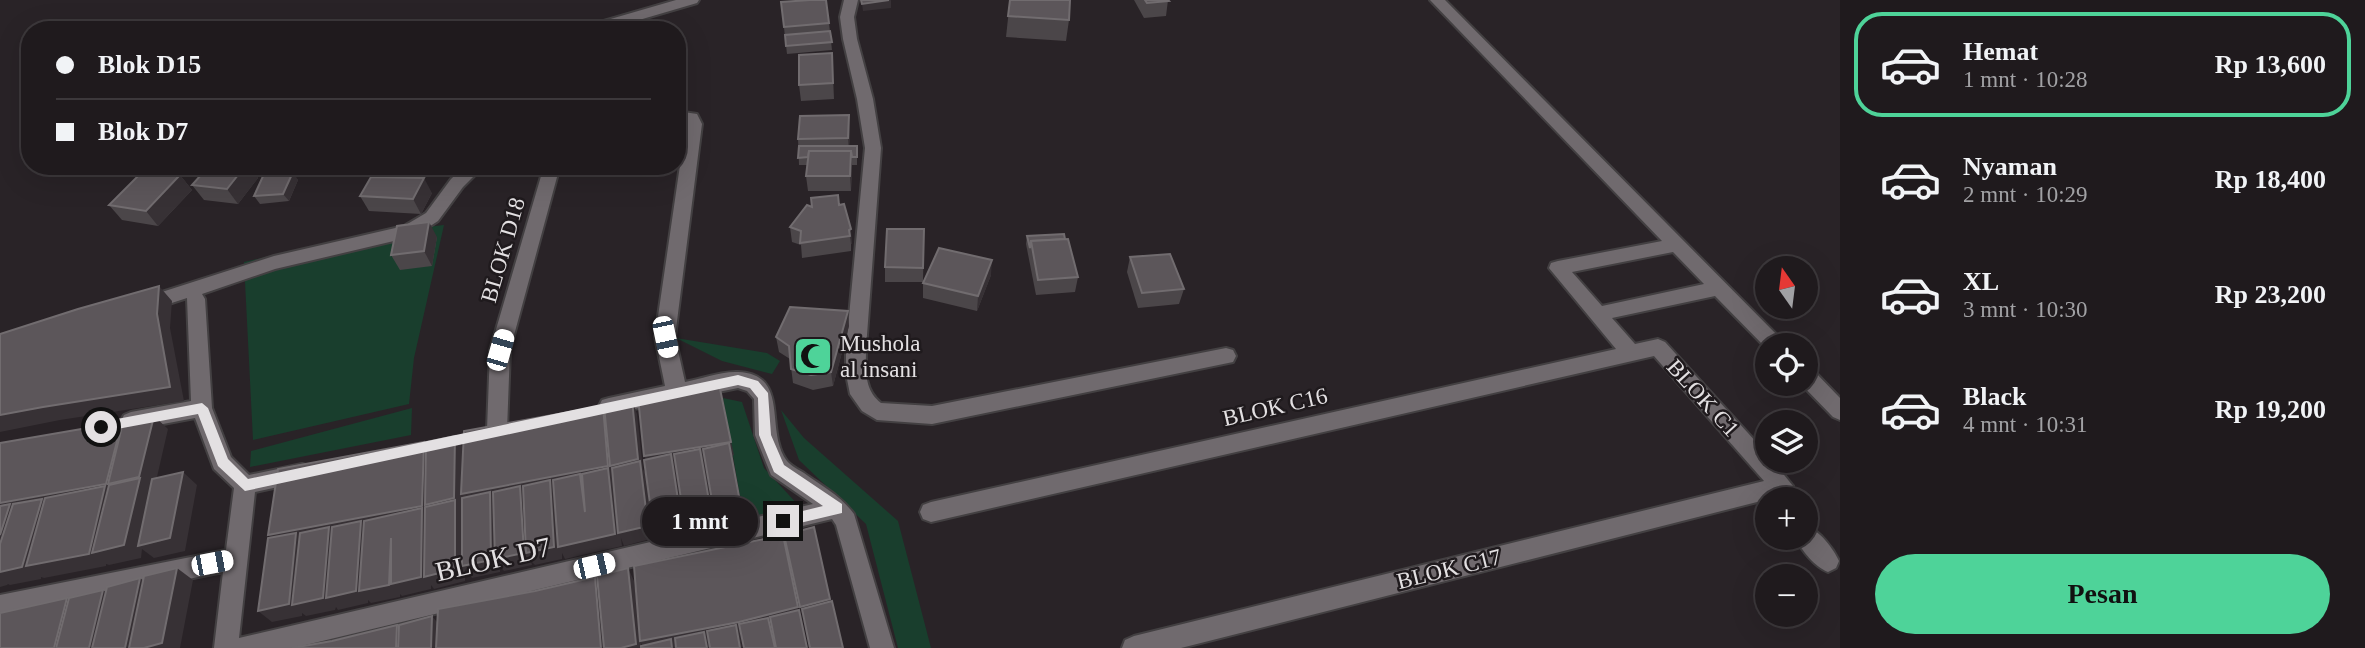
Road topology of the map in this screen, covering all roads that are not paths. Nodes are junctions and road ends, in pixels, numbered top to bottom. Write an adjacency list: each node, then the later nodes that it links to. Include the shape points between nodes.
1 (692, 0): 4 (street)
2 (851, 0): 15 (street, via 847,17 850,38 873,148 856,348 860,394 869,405 877,411 932,415)
3 (1437, 0): 8 (street)
4 (619, 21)
5 (466, 175): 11 (street, via 432,217 409,231 274,263)
6 (549, 175): 23 (street, BLOK D18, via 500,350)
7 (680, 175): 17 (street, via 665,337)
8 (1676, 245): 9 (street); 12 (street, via 1558,268)
9 (1718, 288): 12 (street); 13 (street)
10 (196, 299): 18 (street)
11 (122, 311)
12 (1598, 314): 14 (street)
13 (1762, 333)
14 (1631, 353): 27 (street, BLOK C1, via 1658,346); 30 (street, BLOK C16)
15 (1226, 356)
16 (1818, 388): 20 (street)
17 (677, 393): 19 (street); 29 (street, via 738,380 754,385 764,397 765,435 779,468)
18 (202, 408): 22 (street); 26 (street, via 222,462)
19 (585, 411)
20 (1840, 411)
21 (523, 425): 23 (street)
22 (108, 426)
23 (498, 430): 24 (street)
24 (471, 436)
25 (325, 468): 26 (street)
26 (245, 485): 32 (street)
27 (1780, 487)
28 (1755, 497): 38 (street, BLOK C17)
29 (837, 509): 36 (street, BLOK D7); 37 (street, via 851,534)
30 (931, 512)
31 (1818, 550): 33 (street)
32 (238, 558): 34 (street); 35 (street)
33 (1828, 561)
34 (0, 606)
35 (226, 648)
36 (244, 648)
37 (882, 648)
38 (1134, 648)

